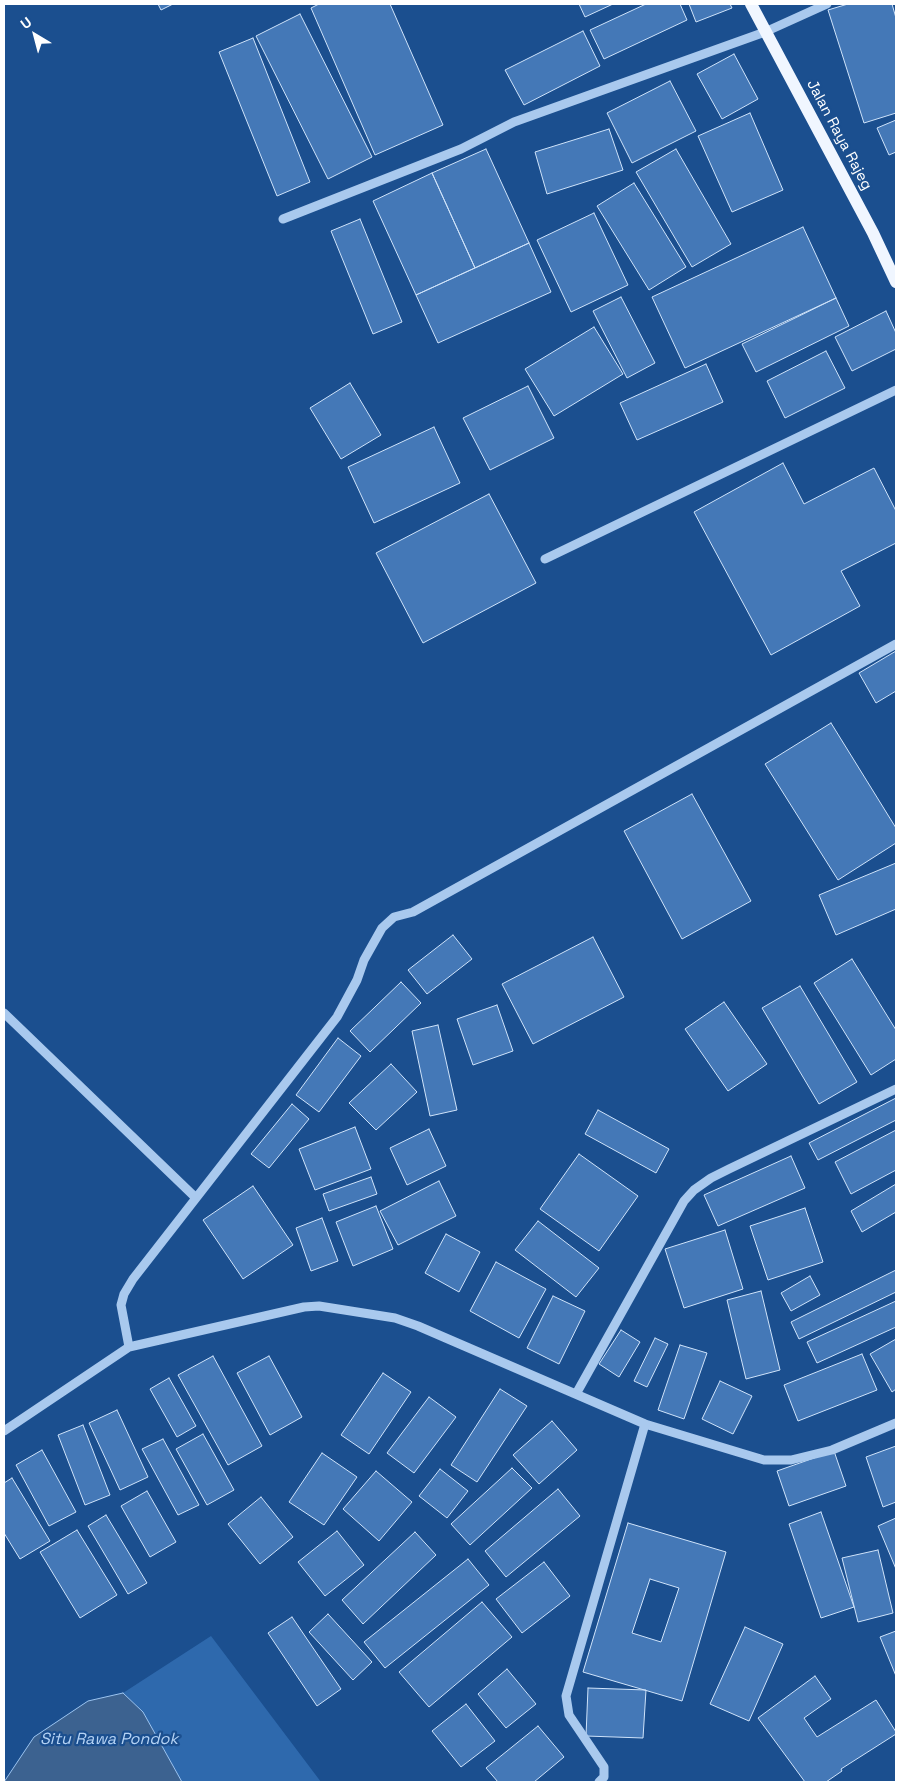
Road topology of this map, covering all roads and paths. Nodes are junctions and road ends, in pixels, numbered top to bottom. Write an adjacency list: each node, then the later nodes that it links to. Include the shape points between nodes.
1 (751, 4): 3 (main road, Jalan Raya Rajeg)
2 (827, 4): 3 (street)
3 (765, 32): 4 (street, via 514,122 461,149); 5 (main road, Jalan Raya Rajeg, via 874,234)
4 (283, 219)
5 (896, 282)
6 (896, 390): 7 (street)
7 (544, 559)
8 (896, 644): 11 (street, via 414,912 394,916 382,928 337,1016)
9 (4, 1014): 11 (street)
10 (896, 1089): 13 (street, via 711,1178 694,1190 684,1201)
11 (196, 1198): 12 (street, via 124,1294 121,1305)
12 (129, 1346): 13 (street, via 287,1310 319,1306 395,1318); 16 (street)
13 (576, 1394): 15 (street)
14 (896, 1423): 15 (street, via 832,1450 791,1460 764,1460)
15 (645, 1424): 17 (street, via 566,1696 570,1716 604,1767 604,1777)
16 (4, 1431)
17 (599, 1782)

